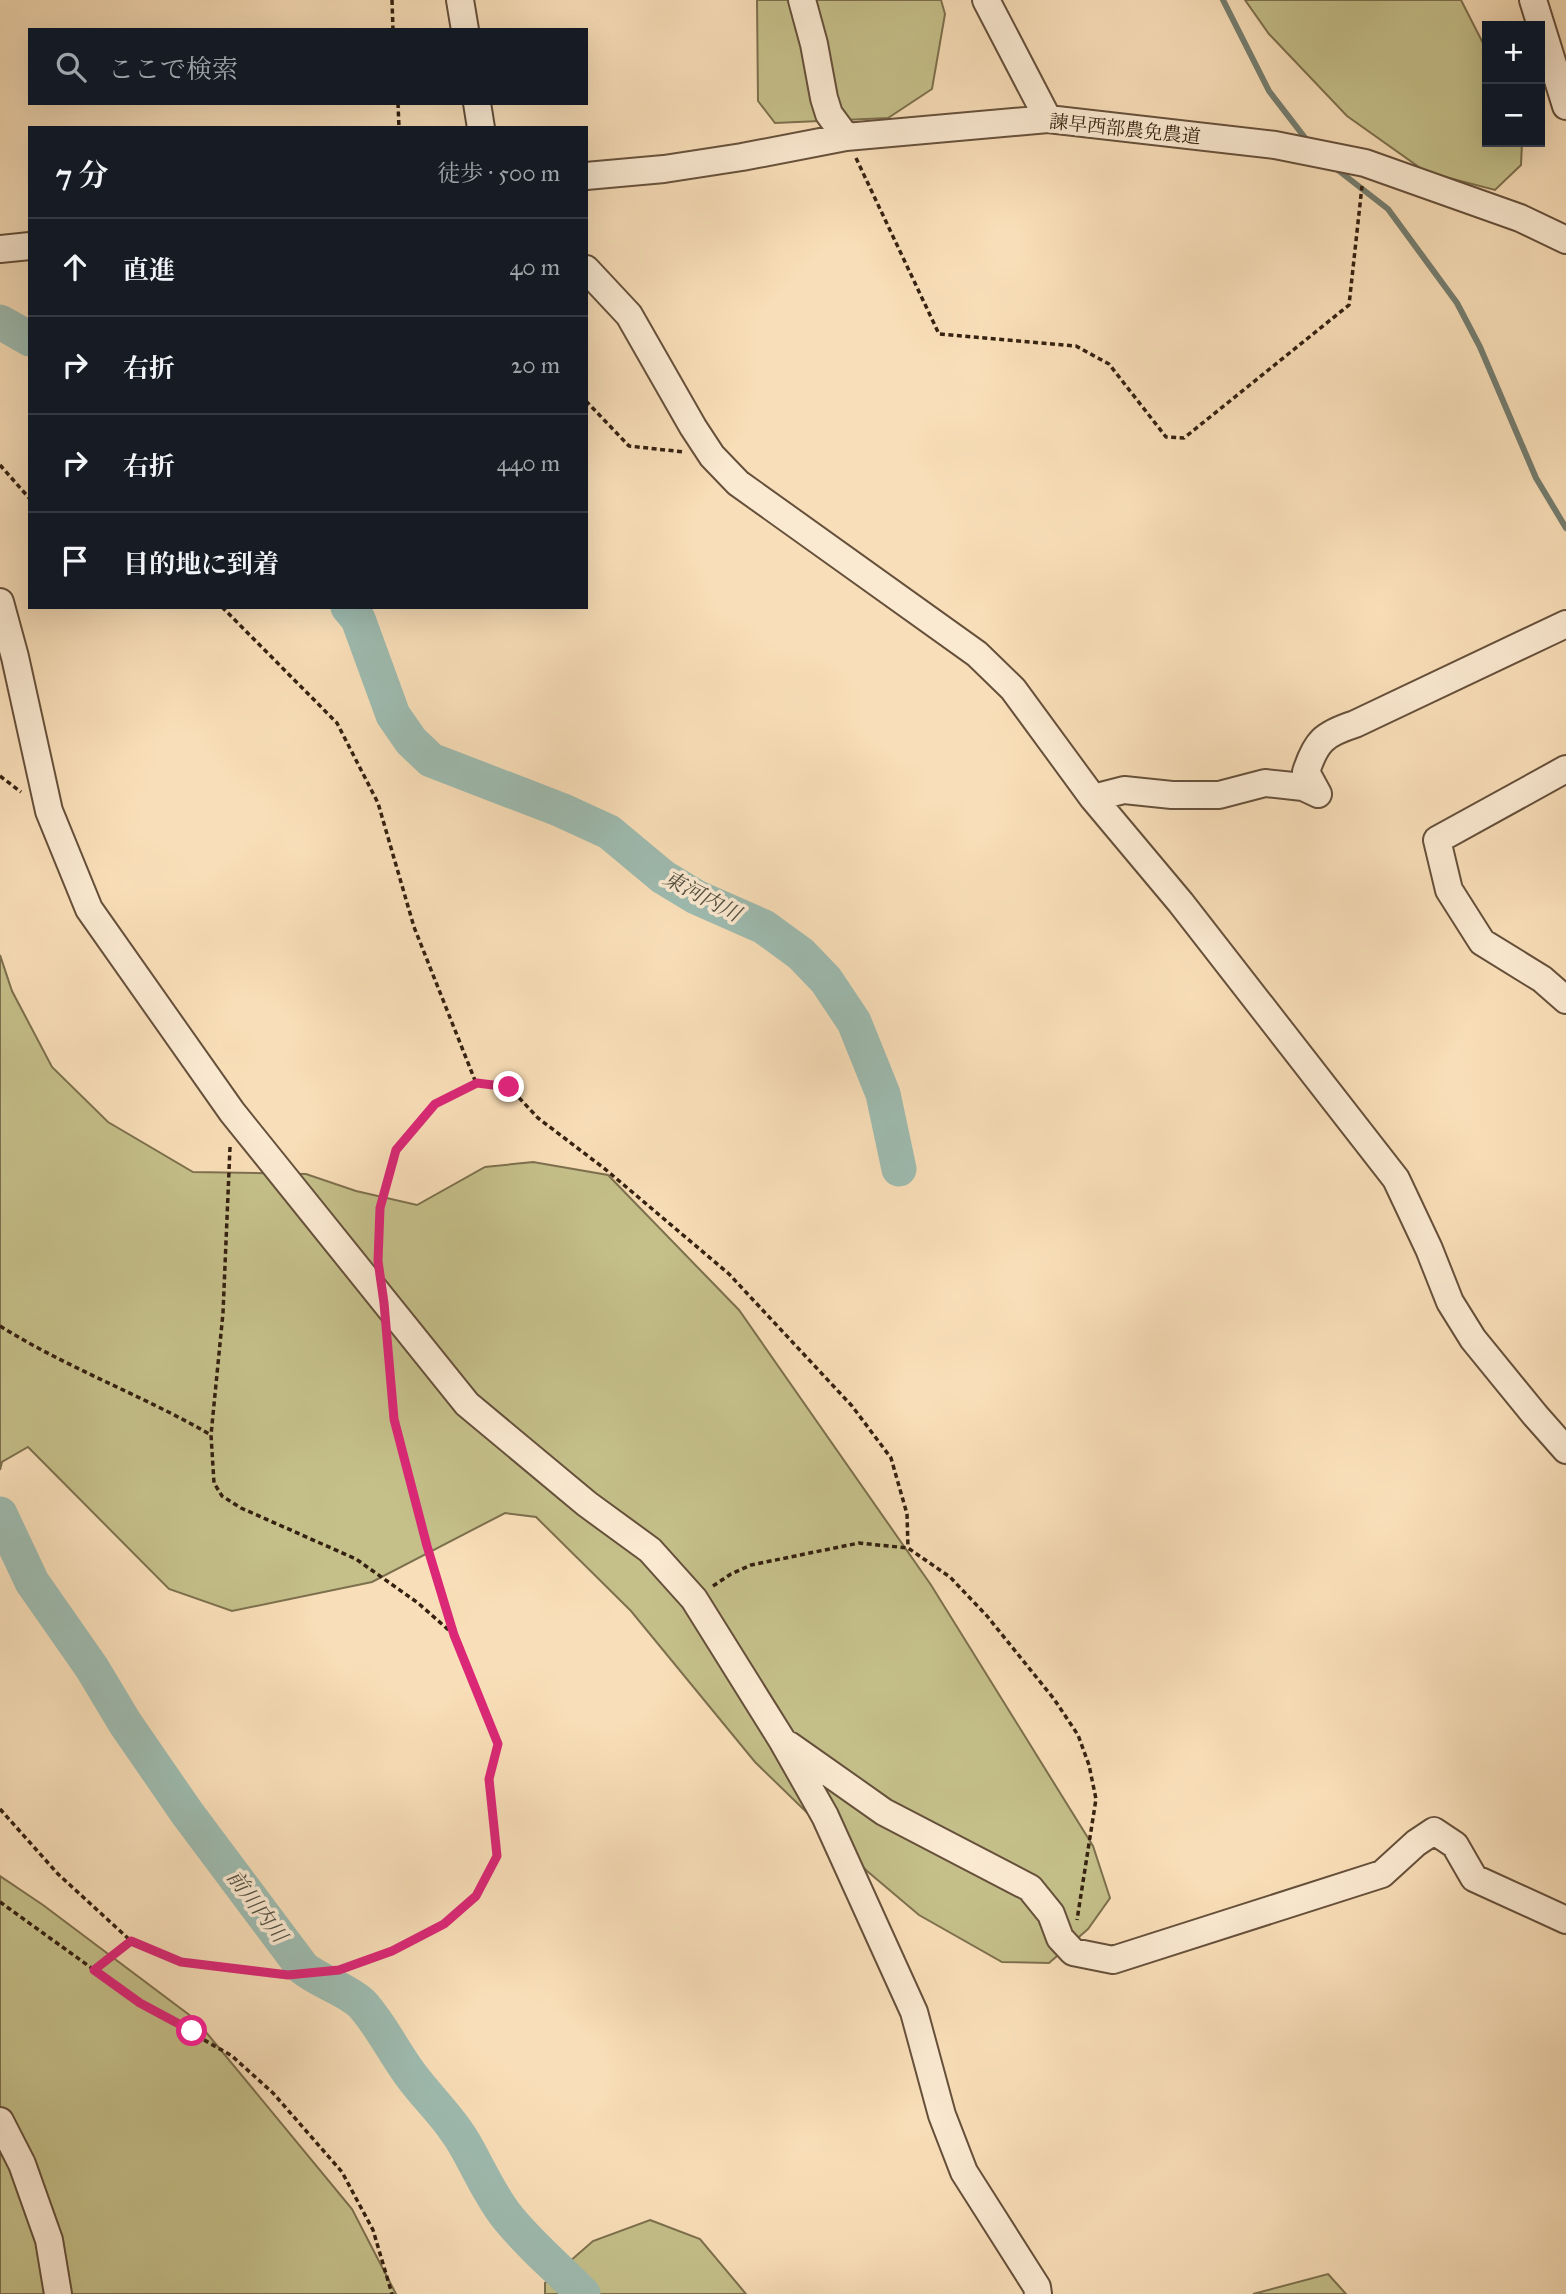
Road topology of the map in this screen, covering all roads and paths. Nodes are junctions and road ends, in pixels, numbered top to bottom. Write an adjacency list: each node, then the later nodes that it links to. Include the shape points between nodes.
1 (392, 0): 6 (path)
2 (460, 0): 7 (street)
3 (802, 0): 14 (street, via 829,114)
4 (986, 0): 11 (street)
5 (1534, 0): 10 (street)
6 (393, 28)
7 (465, 28)
8 (398, 105): 12 (path)
9 (477, 105): 13 (street)
10 (1566, 106)
11 (1048, 119): 14 (street, 諫早西部農免農道); 15 (street, 諫早西部農免農道, via 1275,145)
12 (400, 126)
13 (481, 126)
14 (846, 137): 15 (path, via 939,334 1076,346 1109,364 1166,437 1184,438 1349,305); 16 (street, 諫早西部農免農道, via 729,159)
15 (1365, 163): 17 (street, 諫早西部農免農道, via 1520,218)
16 (588, 176)
17 (1566, 240)
18 (28, 246): 19 (street)
19 (0, 249)
20 (588, 271): 22 (street, via 629,315)
21 (588, 403): 22 (path, via 629,446)
22 (712, 456): 29 (street, via 738,483 977,654 1013,689)
23 (0, 465): 24 (path)
24 (28, 497)
25 (0, 602): 32 (street, via 49,811 89,909)
26 (224, 609): 31 (path, via 337,723 379,803 414,927)
27 (1566, 625): 29 (street, via 1333,731 1313,750 1306,772 1318,794 1303,787 1265,783 1219,795 1124,790)
28 (1566, 769): 30 (street, via 1437,840 1449,890 1482,942 1542,979)
29 (1093, 798): 37 (street, via 1189,913 1396,1179 1450,1302 1481,1348)
30 (1566, 1000)
31 (477, 1083): 33 (path, via 435,1104 396,1150 380,1208); 38 (path, via 509,1087 538,1118 605,1168 729,1274 852,1406 891,1458 907,1514)
32 (232, 1112): 34 (street); 36 (path, via 223,1313)
33 (378, 1261)
34 (384, 1303): 39 (street, via 467,1404 650,1550); 40 (path, via 394,1419)
35 (0, 1326): 36 (path)
36 (211, 1435): 40 (path, via 214,1483 222,1496 356,1559)
37 (1566, 1450)
38 (908, 1548): 39 (path, via 859,1543 751,1565); 46 (path, via 950,1577 987,1616 1078,1735 1096,1799)
39 (694, 1599): 41 (street)
40 (454, 1635): 45 (path, via 498,1744 489,1779 497,1856 476,1896 444,1924 392,1951 339,1970 288,1975 181,1962)
41 (782, 1740): 46 (street, via 884,1812 1030,1888); 51 (street, via 825,1816 914,2012 942,2115 964,2172)
42 (0, 1809): 45 (path, via 58,1874)
43 (0, 1902): 47 (path)
44 (1566, 1920): 46 (street, via 1474,1878 1455,1845 1434,1831 1382,1874 1113,1960)
45 (131, 1941): 47 (path)
46 (1073, 1952)
47 (94, 1970): 50 (path, via 140,2003 232,2056 272,2093 341,2172 373,2230)
48 (0, 2121): 49 (street, via 22,2164 49,2240)
49 (58, 2294)
50 (392, 2294)
51 (1038, 2294)

